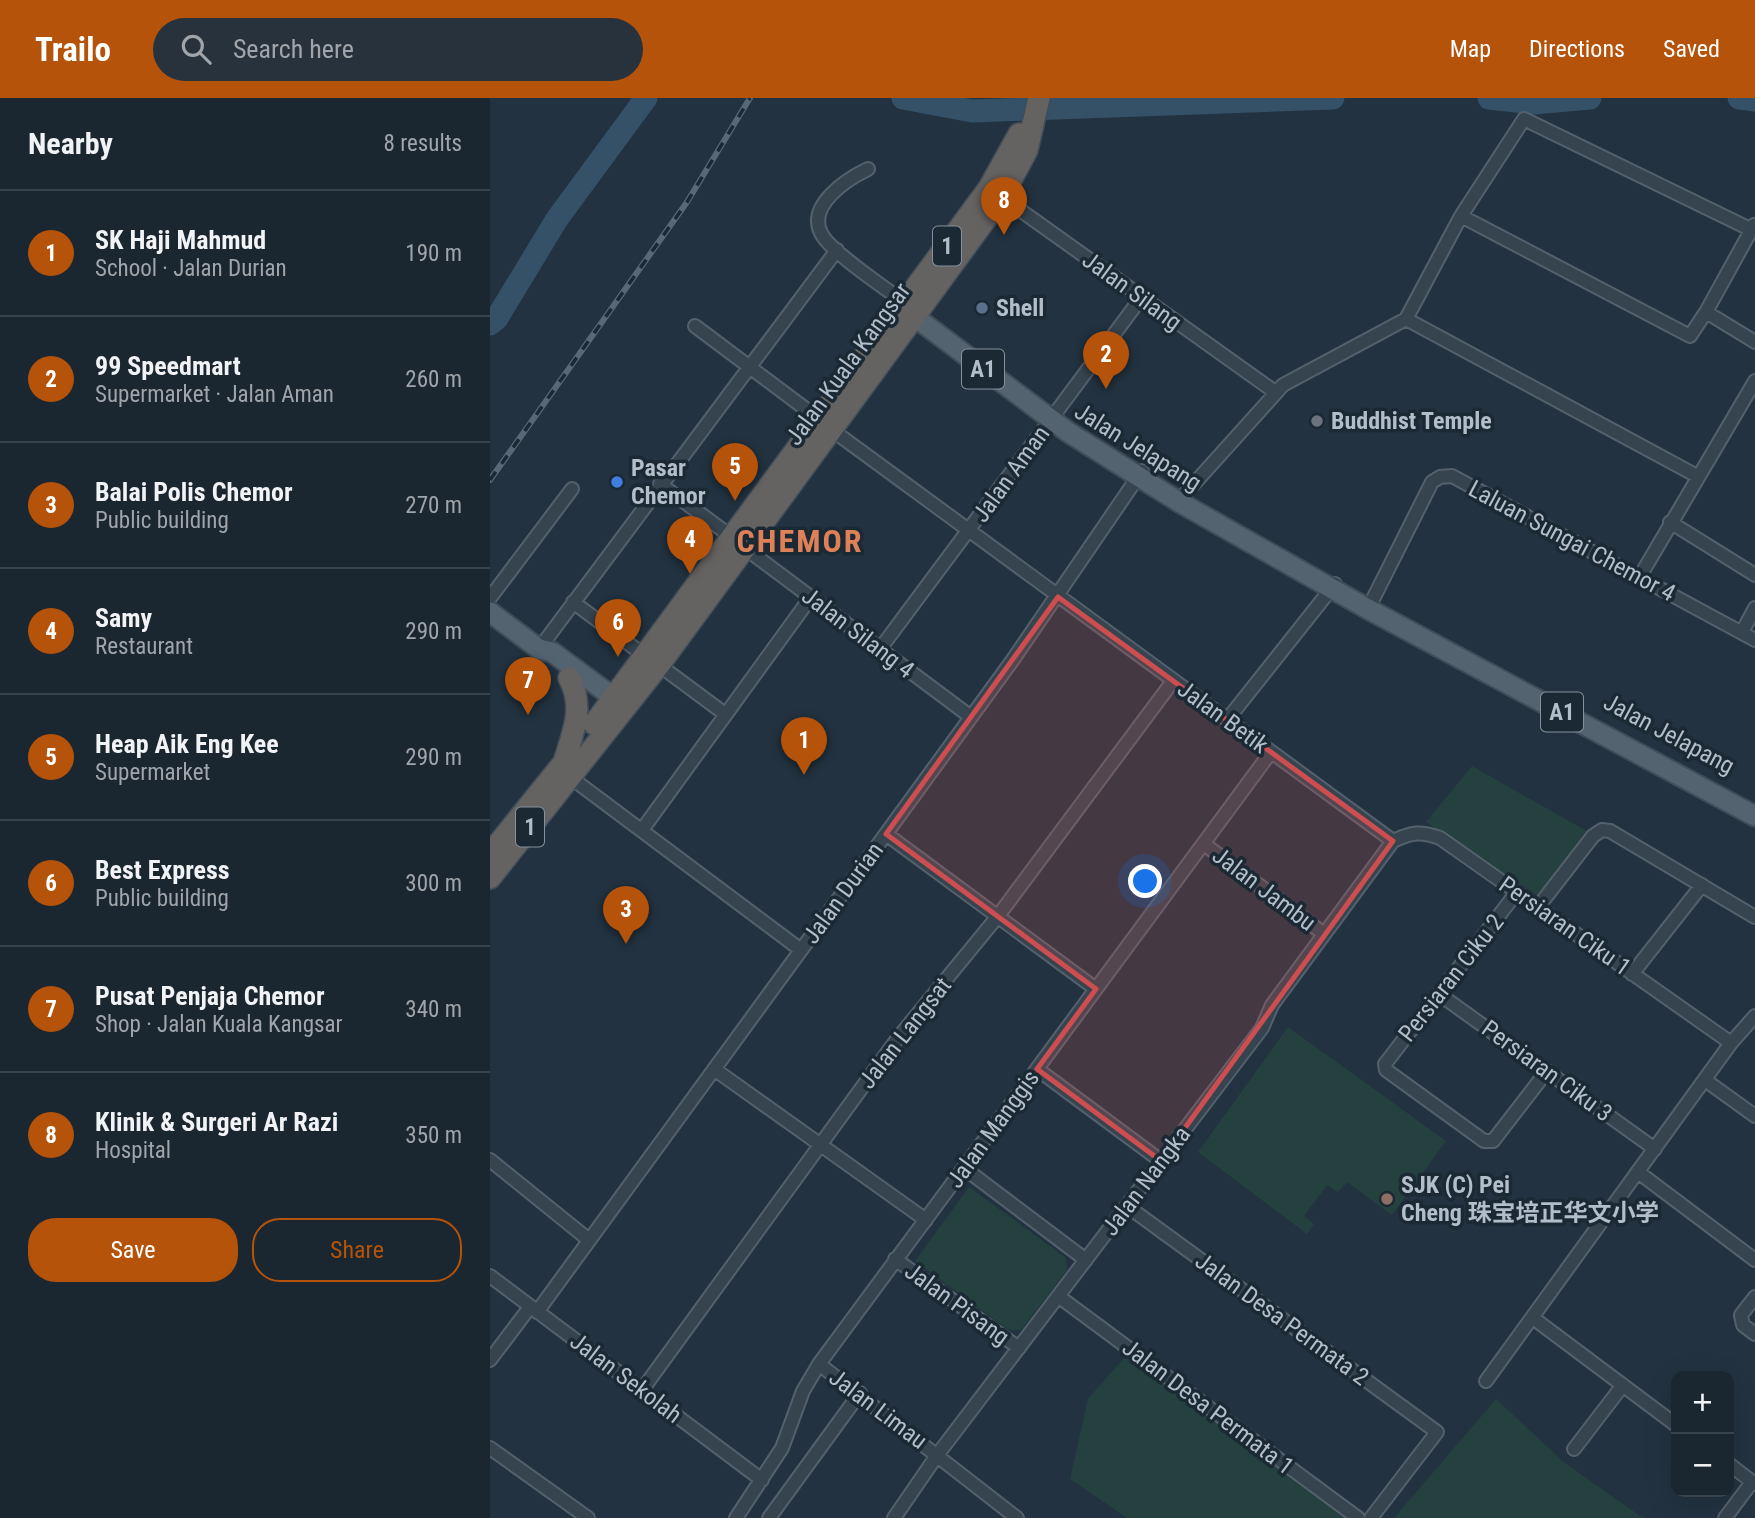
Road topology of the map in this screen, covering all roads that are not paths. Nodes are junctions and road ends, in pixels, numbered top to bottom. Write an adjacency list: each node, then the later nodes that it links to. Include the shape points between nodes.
1 (1026, 98): 3 (highway, Jalan Kuala Kangsar / 1)
2 (1038, 98): 3 (highway, Jalan Kuala Kangsar / 1)
3 (1026, 132): 5 (highway, Jalan Kuala Kangsar / 1, via 1008,159)
4 (868, 169): 8 (street, via 842,183 817,220 821,235)
5 (996, 192): 9 (street, Jalan Silang); 10 (highway, Jalan Kuala Kangsar / 1)
6 (1461, 216): 7 (street, via 1524,119); 11 (street, via 1683,335 1694,332); 12 (street)
7 (1752, 227): 11 (street)
8 (837, 250): 10 (street); 15 (street)
9 (1141, 298): 17 (street, Jalan Silang); 18 (street, Jalan Aman)
10 (914, 310): 18 (main road, Jalan Jelapang / A1); 19 (highway, Jalan Kuala Kangsar / 1)
11 (1706, 312): 14 (street)
12 (1406, 319): 17 (street); 21 (street)
13 (695, 326): 15 (street, Jalan Betik)
14 (1755, 342)
15 (749, 367): 19 (street, Jalan Betik); 22 (street)
16 (1755, 380): 21 (street)
17 (1275, 392): 24 (street)
18 (1053, 417): 20 (main road, Jalan Jelapang / A1); 26 (street, Jalan Aman)
19 (825, 424): 26 (street, Jalan Betik); 27 (highway, Jalan Kuala Kangsar / 1)
20 (1140, 474): 24 (main road, Jalan Jelapang / A1); 30 (main road, Jalan Jelapang / A1); 31 (street, Jalan Durian)
21 (1697, 475): 25 (street)
22 (660, 484): 27 (street, Jalan Silang 4); 34 (street)
23 (572, 488): 33 (street)
24 (1183, 496): 30 (main road, Jalan Jelapang / A1)
25 (1670, 522): 28 (street); 29 (street)
26 (969, 531): 31 (street, Jalan Betik); 41 (street, Jalan Aman)
27 (738, 543): 32 (street, Jalan Silang 4); 42 (highway, Jalan Kuala Kangsar / 1)
28 (1755, 575)
29 (1639, 578): 35 (street, Laluan Sungai Chemor 4, via 1452,476 1440,477 1432,482); 38 (street, Laluan Sungai Chemor 4)
30 (1334, 586): 35 (main road, Jalan Jelapang / A1); 48 (street)
31 (1055, 595): 44 (street, Jalan Betik); 47 (street, Jalan Durian)
32 (811, 597): 41 (street, Jalan Silang 4); 46 (street)
33 (490, 600): 40 (street)
34 (573, 603): 40 (street); 42 (street)
35 (1370, 606): 51 (main road, Jalan Jelapang / A1); 52 (main road, Jalan Jelapang / A1)
36 (1755, 608): 38 (street)
37 (490, 612): 40 (main road)
38 (1742, 632): 39 (street, Laluan Sungai Chemor 4)
39 (1755, 640)
40 (542, 645): 43 (main road, via 546,661); 45 (main road)
41 (880, 649): 47 (street, Jalan Silang 4)
42 (652, 660): 45 (highway, Jalan Kuala Kangsar / 1); 46 (street)
43 (569, 678): 45 (main road); 50 (highway, via 576,690 577,721)
44 (1173, 681): 48 (street, Jalan Betik); 62 (street, Jalan Langsat)
45 (617, 707): 50 (highway, Jalan Kuala Kangsar / 1)
46 (725, 714): 53 (street)
47 (971, 717): 54 (street, Jalan Durian)
48 (1227, 720): 49 (street, Jalan Betik)
49 (1271, 752): 55 (street, Jalan Betik); 56 (street, Jalan Manggis)
50 (565, 769): 53 (street); 57 (highway, Jalan Kuala Kangsar / 1); 58 (highway, Jalan Kuala Kangsar / 1)
51 (1755, 808)
52 (1755, 816)
53 (642, 830): 65 (street)
54 (886, 834): 62 (street); 65 (street, Jalan Durian)
55 (1393, 841): 60 (street, Persiaran Ciku 1, via 1412,832 1440,838); 64 (street, Jalan Nangka)
56 (1203, 844): 64 (street, Jalan Jambu); 67 (street, Jalan Manggis)
57 (490, 854)
58 (490, 878)
59 (1702, 885): 61 (street, via 1602,830); 63 (street); 66 (street)
60 (1517, 892): 61 (street, Persiaran Ciku 1); 68 (street, Persiaran Ciku 2)
61 (1538, 907): 66 (street, Persiaran Ciku 1)
62 (998, 916): 67 (street); 76 (street, Jalan Langsat, via 898,1038)
63 (1755, 917)
64 (1324, 934): 79 (street, Jalan Nangka, via 1272,1004 1262,1028)
65 (801, 950): 71 (street, Jalan Durian)
66 (1633, 974): 70 (street, Persiaran Ciku 1)
67 (1096, 989): 72 (street, Jalan Manggis)
68 (1439, 994): 73 (street, Persiaran Ciku 3); 73 (street, Persiaran Ciku 2, via 1385,1064 1386,1070 1484,1141 1493,1141)
69 (1755, 1016): 70 (street)
70 (1731, 1043): 74 (street)
71 (714, 1069): 76 (street); 84 (street, Jalan Durian)
72 (1037, 1069): 79 (street); 80 (street, Jalan Manggis)
73 (1547, 1071): 77 (street, Persiaran Ciku 3)
74 (1705, 1080): 75 (street); 77 (street)
75 (1755, 1116)
76 (820, 1145): 83 (street); 99 (street, Jalan Langsat)
77 (1656, 1149): 81 (street)
78 (490, 1160): 84 (street)
79 (1161, 1161): 82 (street, Jalan Nangka)
80 (964, 1168): 83 (street, Jalan Manggis); 86 (street)
81 (1638, 1172): 87 (street); 92 (street)
82 (1126, 1206): 86 (street, Jalan Nangka); 114 (street, Jalan Desa Permata 2, via 1437,1432)
83 (926, 1220): 85 (street, Jalan Manggis)
84 (589, 1240): 91 (street, Jalan Durian)
85 (895, 1259): 94 (street, Jalan Pisang); 96 (street, Jalan Manggis)
86 (1086, 1260): 89 (street, Jalan Nangka)
87 (1755, 1260)
88 (490, 1276): 91 (street, Jalan Sekolah)
89 (1058, 1296): 94 (street, Jalan Nangka); 113 (street, Jalan Desa Permata 1)
90 (1755, 1297): 93 (street, via 1741,1315 1743,1325)
91 (533, 1309): 95 (street, Jalan Durian); 99 (street, Jalan Sekolah)
92 (1534, 1318): 97 (street); 98 (street)
93 (1755, 1334)
94 (1019, 1348): 104 (street, Jalan Nangka)
95 (490, 1360)
96 (819, 1364): 100 (street, Jalan Limau); 106 (street, Jalan Manggis, via 803,1391 782,1448)
97 (1486, 1381)
98 (1623, 1385): 101 (street); 103 (street)
99 (642, 1390): 106 (street, Jalan Sekolah)
100 (860, 1393): 104 (street, Jalan Limau); 110 (street)
101 (1671, 1421)
102 (490, 1448): 108 (street)
103 (1574, 1449)
104 (937, 1454): 111 (street, Jalan Nangka); 112 (street, Jalan Limau)
105 (1734, 1468): 107 (street)
106 (762, 1480): 109 (street, Jalan Manggis)
107 (1753, 1483): 115 (street)
108 (589, 1518)
109 (736, 1518)
110 (769, 1518)
111 (894, 1518)
112 (1017, 1518)
113 (1358, 1518)
114 (1371, 1518)
115 (1725, 1518)

